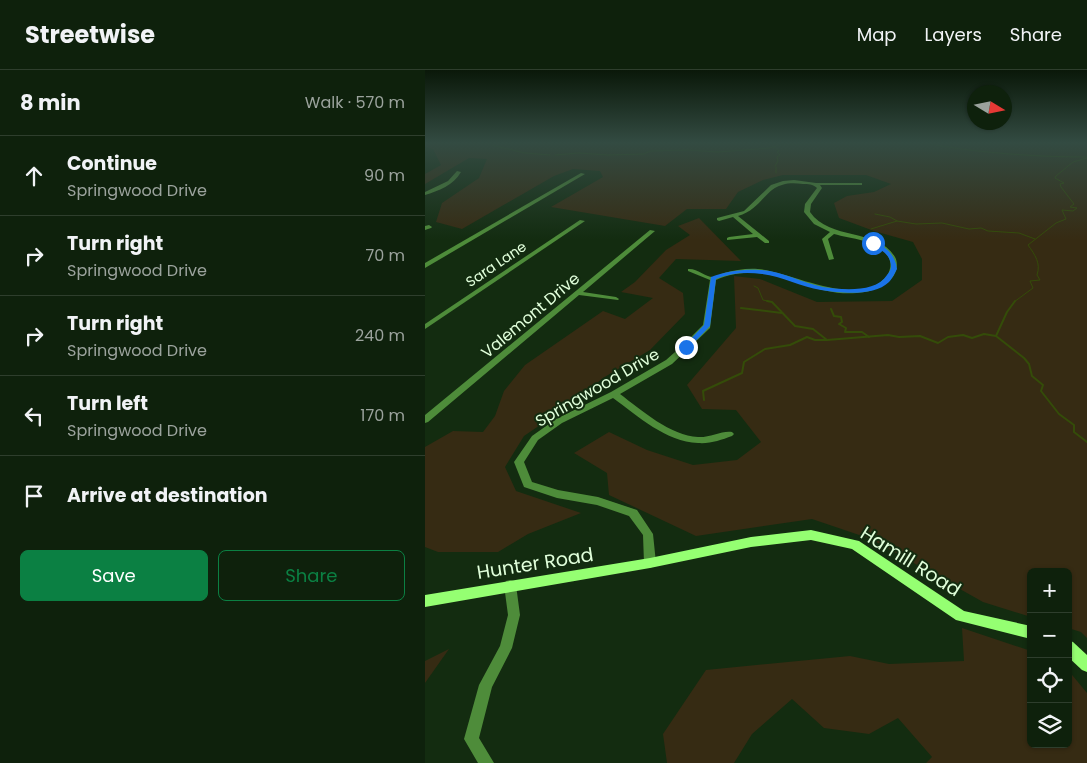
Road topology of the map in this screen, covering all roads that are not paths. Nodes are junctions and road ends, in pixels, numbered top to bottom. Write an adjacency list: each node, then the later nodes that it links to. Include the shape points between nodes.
1 (458, 174): 5 (street)
2 (583, 174): 15 (street)
3 (816, 184): 4 (street); 6 (street, via 783,182 773,186 746,212); 10 (street, via 820,188 808,204 807,212 821,226)
4 (860, 184)
5 (425, 194)
6 (735, 216): 7 (street); 11 (street)
7 (719, 219)
8 (582, 221): 20 (street, Sara Lane)
9 (652, 231): 18 (street, Valemont Drive)
10 (834, 232): 14 (street, via 825,240); 17 (street, via 873,243 885,250 893,259 894,269 887,281 874,289 846,290 821,288 760,272 727,273)
11 (757, 235): 12 (street); 13 (street)
12 (729, 239)
13 (767, 242)
14 (831, 259)
15 (425, 266)
16 (690, 270): 17 (street)
17 (713, 278): 21 (street, Springwood Drive, via 707,326 669,362)
18 (578, 293): 19 (street); 22 (street, Valemont Drive)
19 (616, 299)
20 (425, 327)
21 (614, 394): 23 (street, via 651,420 693,440 716,439); 24 (street, Springwood Drive, via 559,421 535,438 519,462 528,484 633,513 649,534)
22 (425, 420)
23 (729, 434)
24 (651, 563): 25 (street, Hunter Road); 27 (street, Hamill Road, via 751,542 811,535 855,545 961,616)
25 (510, 585): 26 (street, Hunter Road); 30 (street, via 515,615 506,648 486,685 471,739)
26 (426, 600)
27 (1027, 632)
28 (1072, 651): 29 (street)
29 (1087, 665)
30 (487, 763)

